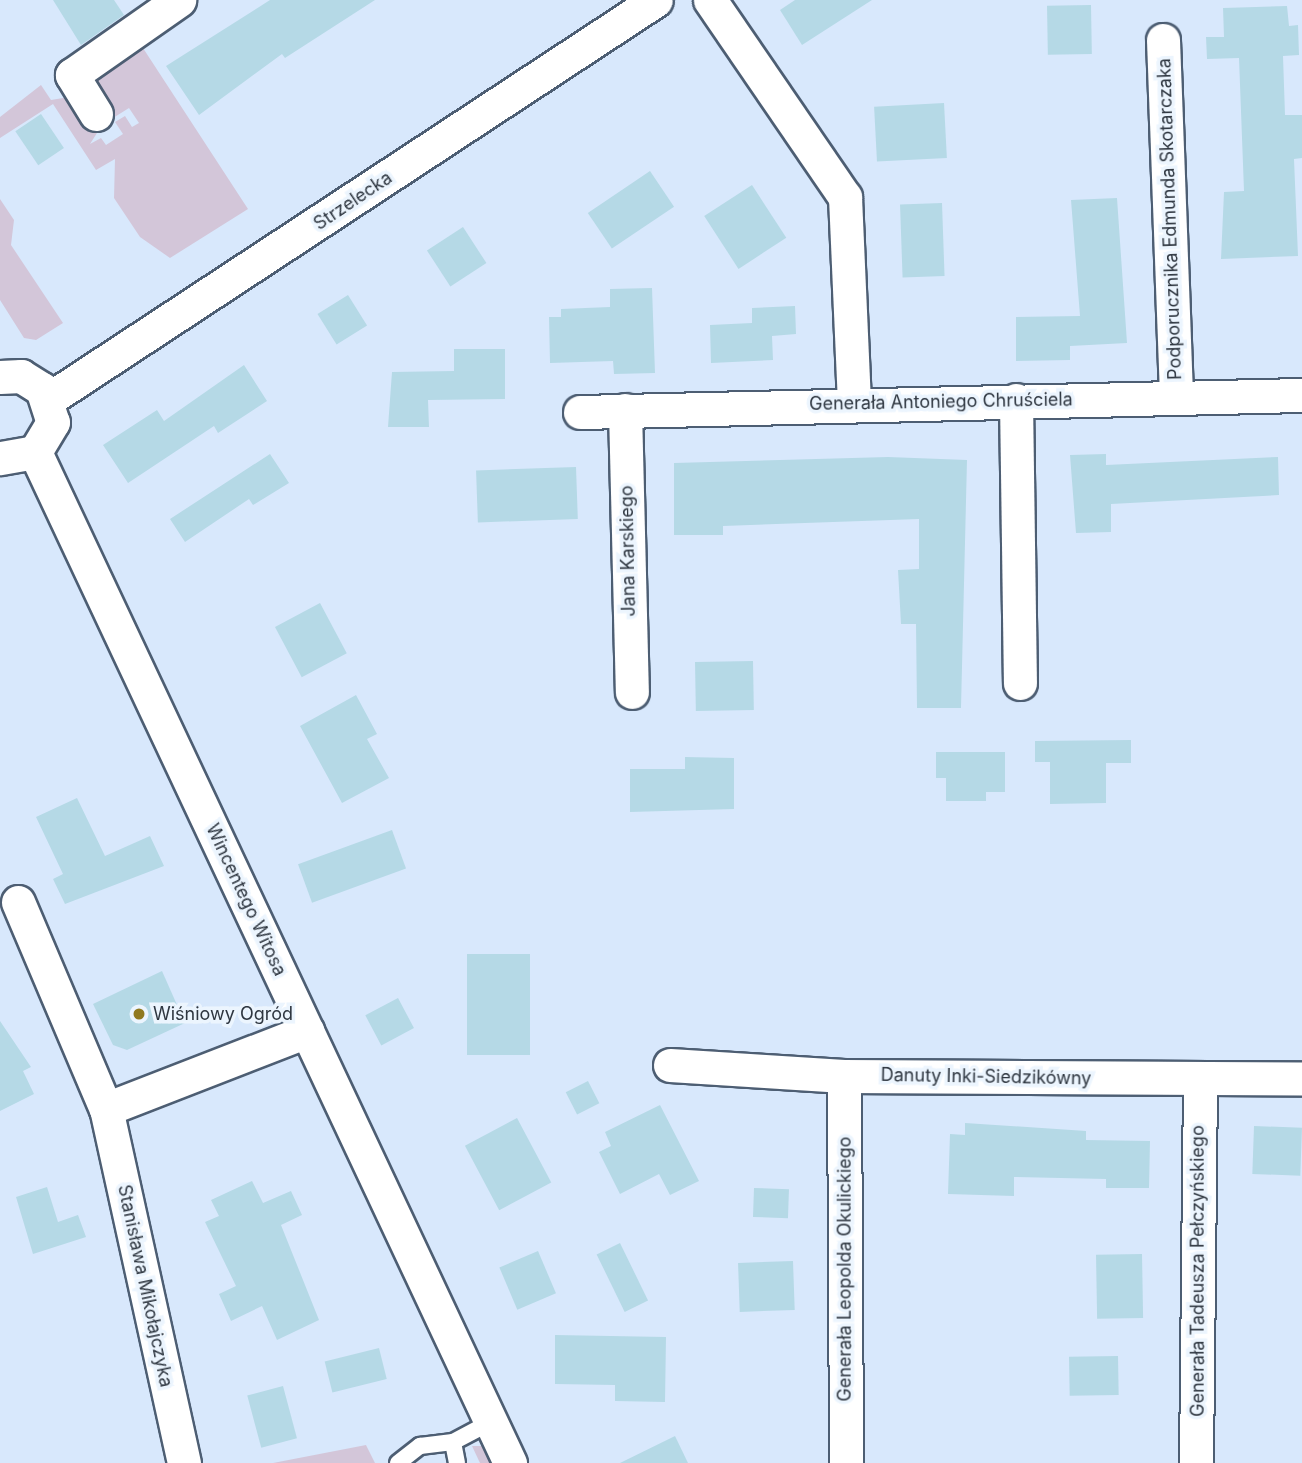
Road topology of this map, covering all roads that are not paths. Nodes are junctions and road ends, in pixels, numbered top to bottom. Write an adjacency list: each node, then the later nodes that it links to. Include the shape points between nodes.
1 (179, 0): 5 (street, via 72,75)
2 (656, 0): 9 (street, Strzelecka)
3 (710, 0): 11 (street, via 845,197)
4 (1163, 40): 8 (street, Podporucznika Edmunda Skotarczaka)
5 (96, 114)
6 (0, 377): 9 (street, via 32,381)
7 (1302, 395): 8 (street, Generała Antoniego Chruściela)
8 (1176, 397): 10 (street, Generała Antoniego Chruściela)
9 (48, 399): 14 (street, via 53,422)
10 (1016, 400): 11 (street, Generała Antoniego Chruściela); 16 (street)
11 (854, 404): 12 (street, Generała Antoniego Chruściela)
12 (625, 410): 13 (street, Generała Antoniego Chruściela); 17 (street, Jana Karskiego)
13 (580, 412)
14 (35, 452): 15 (street); 19 (street, Wincentego Witosa)
15 (0, 458)
16 (1020, 683)
17 (632, 692)
18 (18, 902): 24 (street, Stanisława Mikołajczyka)
19 (307, 1031): 24 (street); 25 (street, Wincentego Witosa)
20 (670, 1065): 21 (street, Danuty Inki-Siedzikówny)
21 (844, 1076): 23 (street, Danuty Inki-Siedzikówny); 30 (street, Generała Leopolda Okulickiego)
22 (1302, 1078): 23 (street, Danuty Inki-Siedzikówny)
23 (1200, 1080): 31 (street, Generała Tadeusza Pełczyńskiego)
24 (106, 1109): 26 (street, Stanisława Mikołajczyka)
25 (469, 1433): 27 (lane, via 420,1446); 28 (lane); 29 (street, Wincentego Witosa)
26 (184, 1463)
27 (398, 1463)
28 (457, 1463)
29 (510, 1463)
30 (846, 1463)
31 (1196, 1463)

